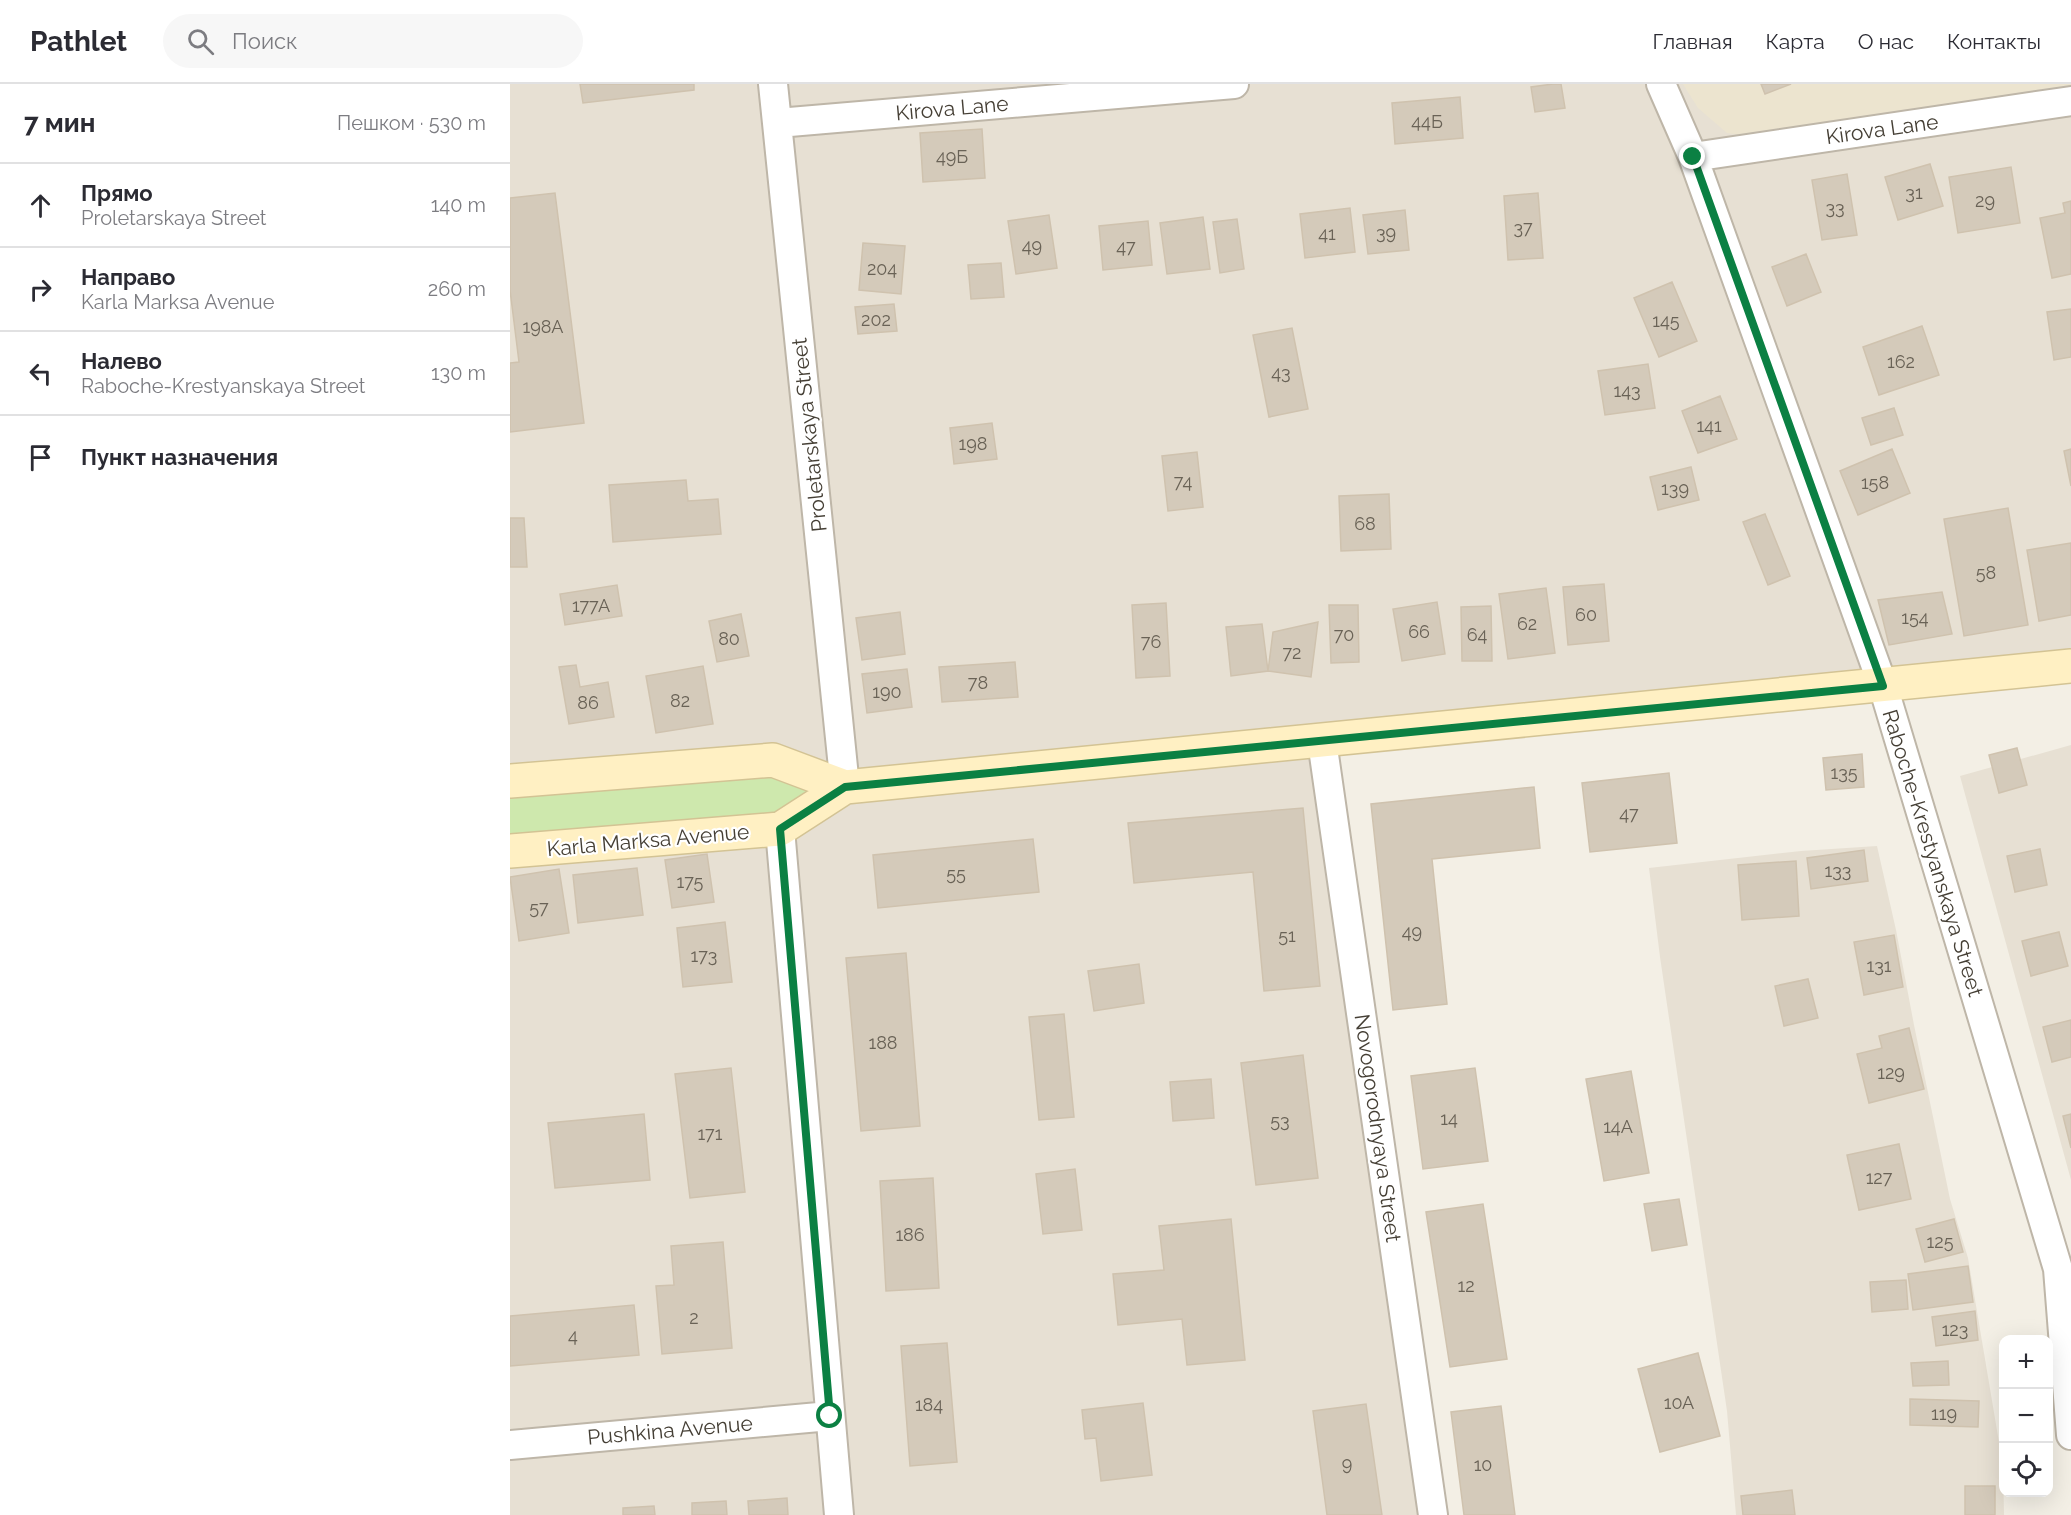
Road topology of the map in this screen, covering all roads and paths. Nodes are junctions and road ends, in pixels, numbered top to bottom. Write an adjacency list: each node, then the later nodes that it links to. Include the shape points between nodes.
1 (773, 84): 5 (street, Proletarskaya Street)
2 (1234, 84): 5 (street, Kirova Lane)
3 (1661, 84): 6 (street, Raboche-Krestyanskaya Street)
4 (2071, 102): 6 (street, Kirova Lane)
5 (778, 123): 11 (street, Proletarskaya Street)
6 (1693, 157): 8 (street, Raboche-Krestyanskaya Street)
7 (2071, 666): 8 (main road, Karla Marksa Avenue)
8 (1883, 686): 9 (main road, Karla Marksa Avenue); 15 (street, Raboche-Krestyanskaya Street, via 2058,1269)
9 (1322, 741): 11 (main road, Karla Marksa Avenue); 18 (street, Novogorodnyaya Street)
10 (510, 781): 11 (main road, Karla Marksa Avenue, via 773,760)
11 (845, 787): 12 (main road, Karla Marksa Avenue)
12 (780, 829): 13 (main road, Karla Marksa Avenue); 14 (street)
13 (510, 851)
14 (830, 1416): 16 (street, Pushkina Avenue); 17 (street)
15 (2071, 1435)
16 (510, 1445)
17 (839, 1515)
18 (1434, 1515)

